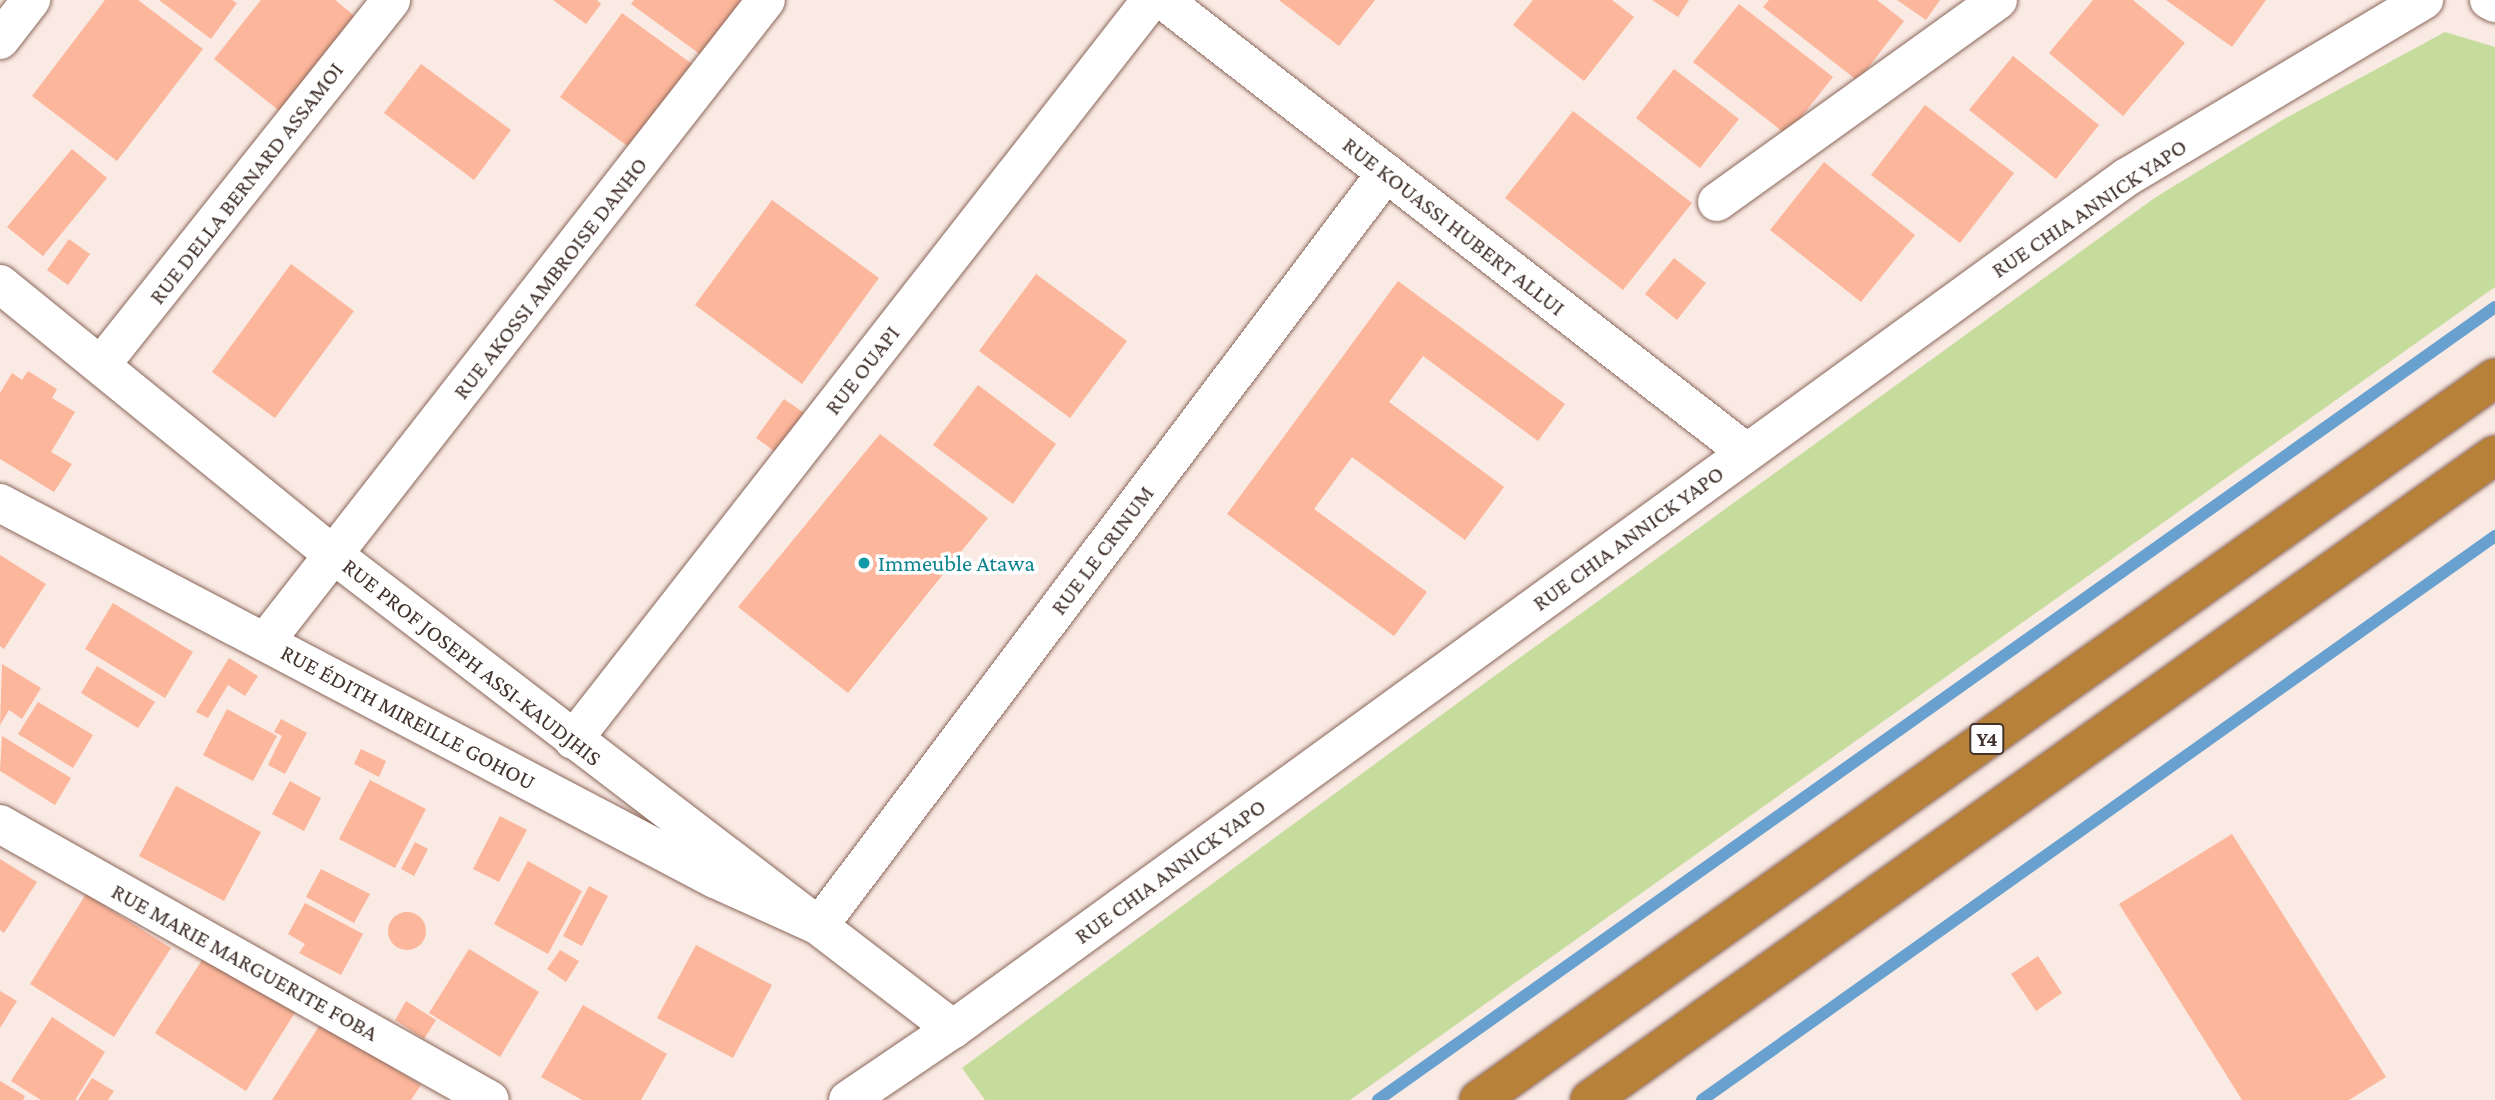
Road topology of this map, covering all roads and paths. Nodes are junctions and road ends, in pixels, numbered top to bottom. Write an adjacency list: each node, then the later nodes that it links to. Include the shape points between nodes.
1 (31, 0): 10 (street)
2 (391, 0): 14 (street, RUE DELLA BERNARD ASSAMOI)
3 (766, 0): 19 (street, RUE AKOSSI AMBROISE DANHO)
4 (1151, 0): 21 (street, RUE OUAPI)
5 (1163, 0): 11 (street, RUE KOUASSI HUBERT ALLUI)
6 (1998, 0): 12 (street)
7 (2424, 0): 16 (street, RUE CHIA ANNICK YAPO, via 2127,177)
8 (2489, 0): 9 (street)
9 (2495, 3)
10 (0, 40)
11 (1386, 173): 16 (street, RUE KOUASSI HUBERT ALLUI); 23 (street, RUE LE CRINUM)
12 (1717, 202)
13 (0, 284): 14 (street, RUE PROF JOSEPH ASSI-KAUDJHIS)
14 (101, 365): 19 (street, RUE PROF JOSEPH ASSI-KAUDJHIS)
15 (2495, 379): 27 (highway, Y4)
16 (1746, 452): 24 (street, RUE CHIA ANNICK YAPO)
17 (2495, 455): 28 (highway)
18 (0, 503): 20 (street, RUE ÉDITH MIREILLE GOHOU)
19 (334, 555): 20 (street, RUE AKOSSI AMBROISE DANHO); 21 (street, RUE PROF JOSEPH ASSI-KAUDJHIS)
20 (265, 642): 23 (street, RUE ÉDITH MIREILLE GOHOU, via 727,885)
21 (573, 740): 23 (street, RUE PROF JOSEPH ASSI-KAUDJHIS)
22 (0, 824): 25 (street, RUE MARIE MARGUERITE FOBA)
23 (819, 926): 24 (street, RUE PROF JOSEPH ASSI-KAUDJHIS)
24 (953, 1029): 26 (street, RUE CHIA ANNICK YAPO)
25 (490, 1100)
26 (848, 1100)
27 (1479, 1100)
28 (1590, 1100)

